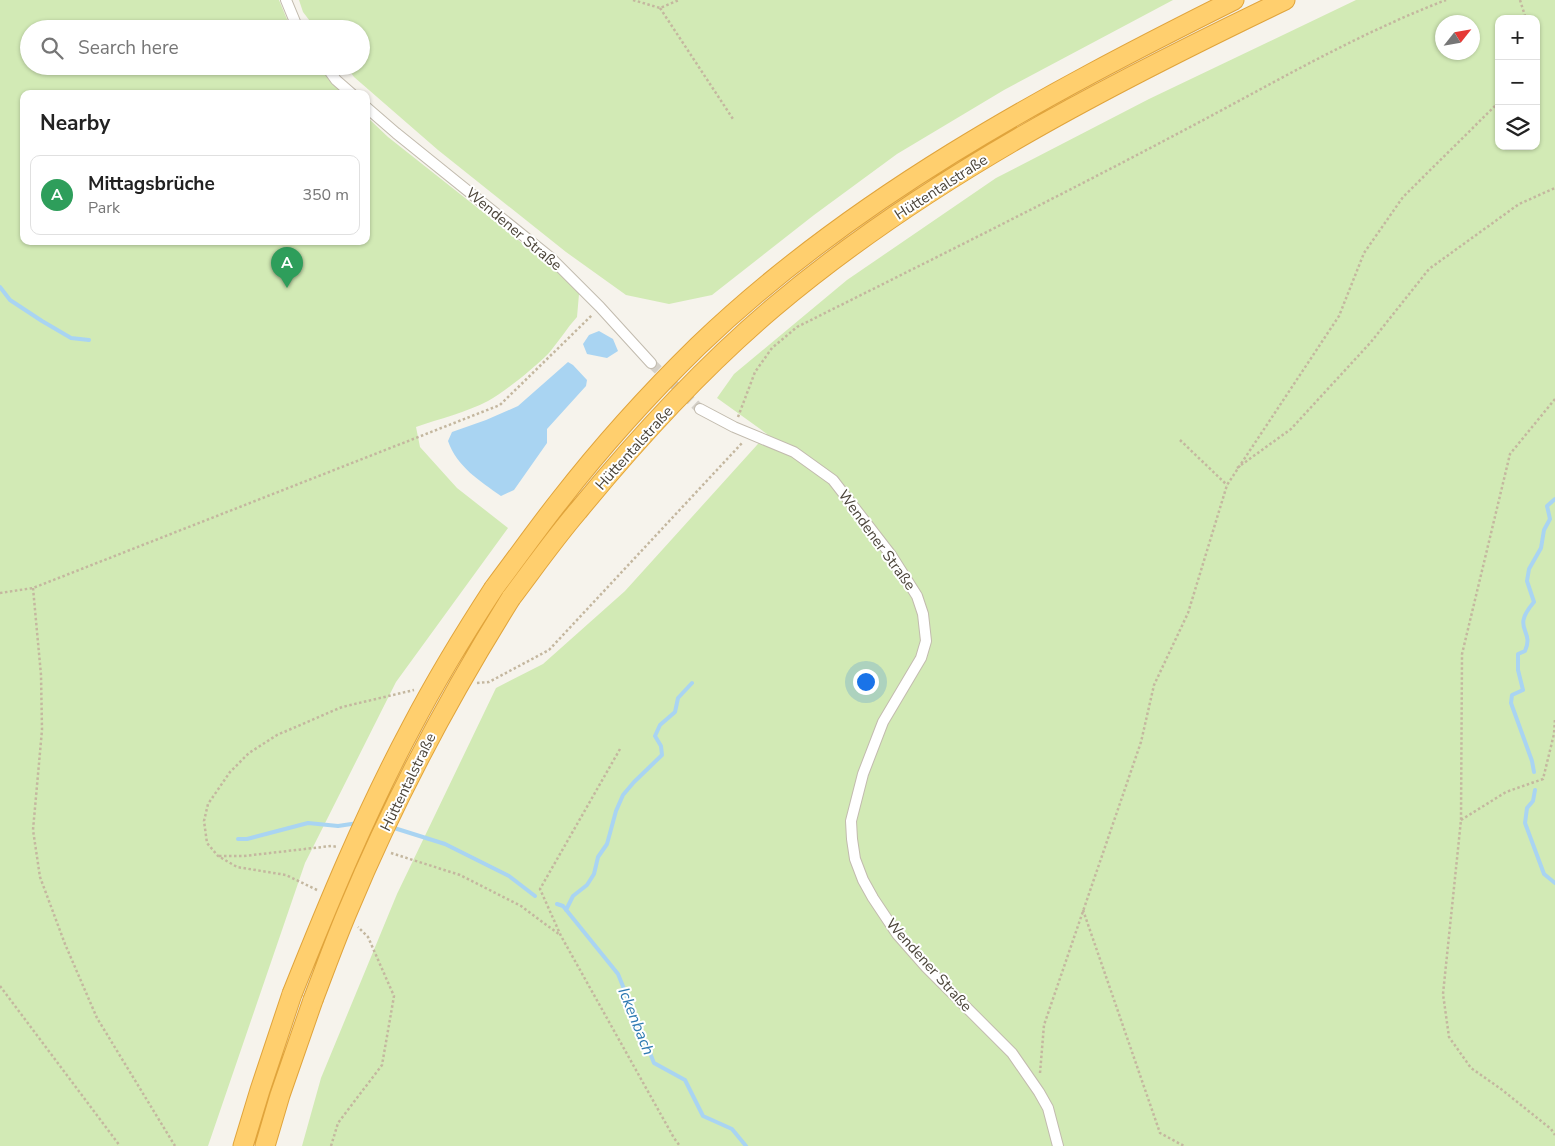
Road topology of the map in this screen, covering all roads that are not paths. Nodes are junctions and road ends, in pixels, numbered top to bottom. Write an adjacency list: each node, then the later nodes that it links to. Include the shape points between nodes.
1 (286, 0): 4 (street)
2 (1234, 0): 10 (highway, Hüttentalstraße, bridge, via 1008,119 916,175 823,241 699,346 561,498 494,588 455,648 369,811 292,994)
3 (1285, 0): 11 (highway, Hüttentalstraße, bridge, via 1129,77 1018,138 928,193 836,258 773,308 713,363 644,435 577,512 512,598 468,667 430,737 349,907 313,1000)
4 (294, 20)
5 (332, 75): 6 (street)
6 (347, 90)
7 (370, 110): 8 (street, Wendener Straße, via 551,258)
8 (651, 363)
9 (700, 409): 12 (street, Wendener Straße, via 794,452 833,480 891,555 917,596 926,628 926,641 921,658 883,722 863,774 851,821 855,859 863,880 897,934 1012,1054 1039,1092 1048,1108)
10 (243, 1146)
11 (265, 1146)
12 (1058, 1146)

